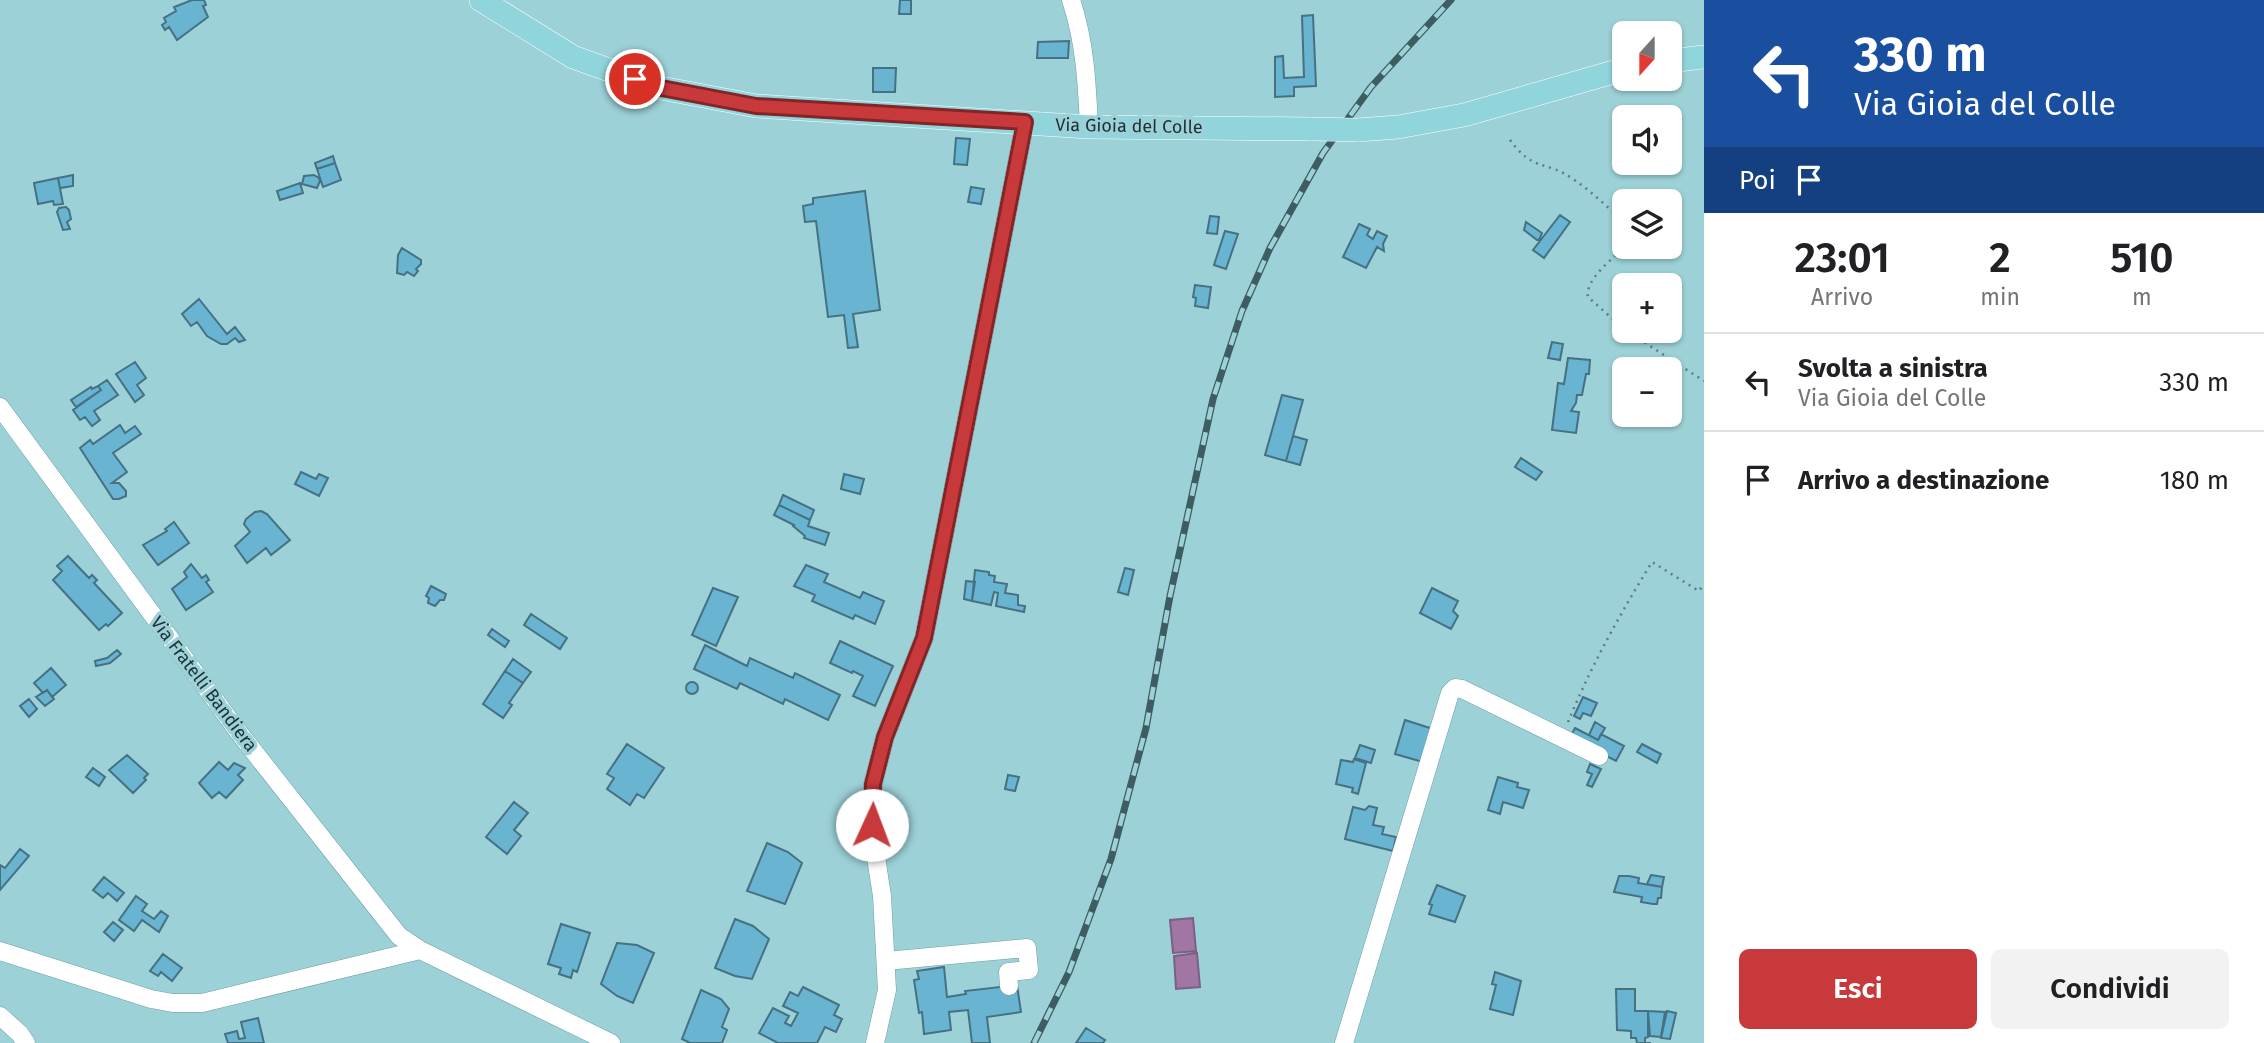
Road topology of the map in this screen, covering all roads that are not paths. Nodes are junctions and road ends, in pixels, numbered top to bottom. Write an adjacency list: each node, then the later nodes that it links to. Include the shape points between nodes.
1 (481, 0): 6 (main road, Via Gioia del Colle, via 573,57 656,87 756,106)
2 (1071, 0): 7 (street, via 1086,68)
3 (1704, 57): 4 (main road)
4 (1682, 60)
5 (1612, 72): 7 (main road, Via Gioia del Colle, bridge, via 1464,115 1398,127)
6 (1025, 122): 7 (main road, Via Gioia del Colle); 12 (street, via 924,638 885,737 873,784 872,825)
7 (1089, 127)
8 (0, 407): 10 (street, Via Fratelli Bandiera, via 240,734 399,936)
9 (1599, 756): 18 (street, via 1462,689 1450,692)
10 (420, 950): 11 (street, via 202,1003 151,999); 17 (street, Via Fratelli Bandiera)
11 (0, 951)
12 (886, 961): 13 (street, via 1027,948 1029,970 1008,972); 15 (street)
13 (1009, 986)
14 (0, 1016): 16 (street)
15 (880, 1039)
16 (26, 1043)
17 (611, 1043)
18 (1344, 1043)

